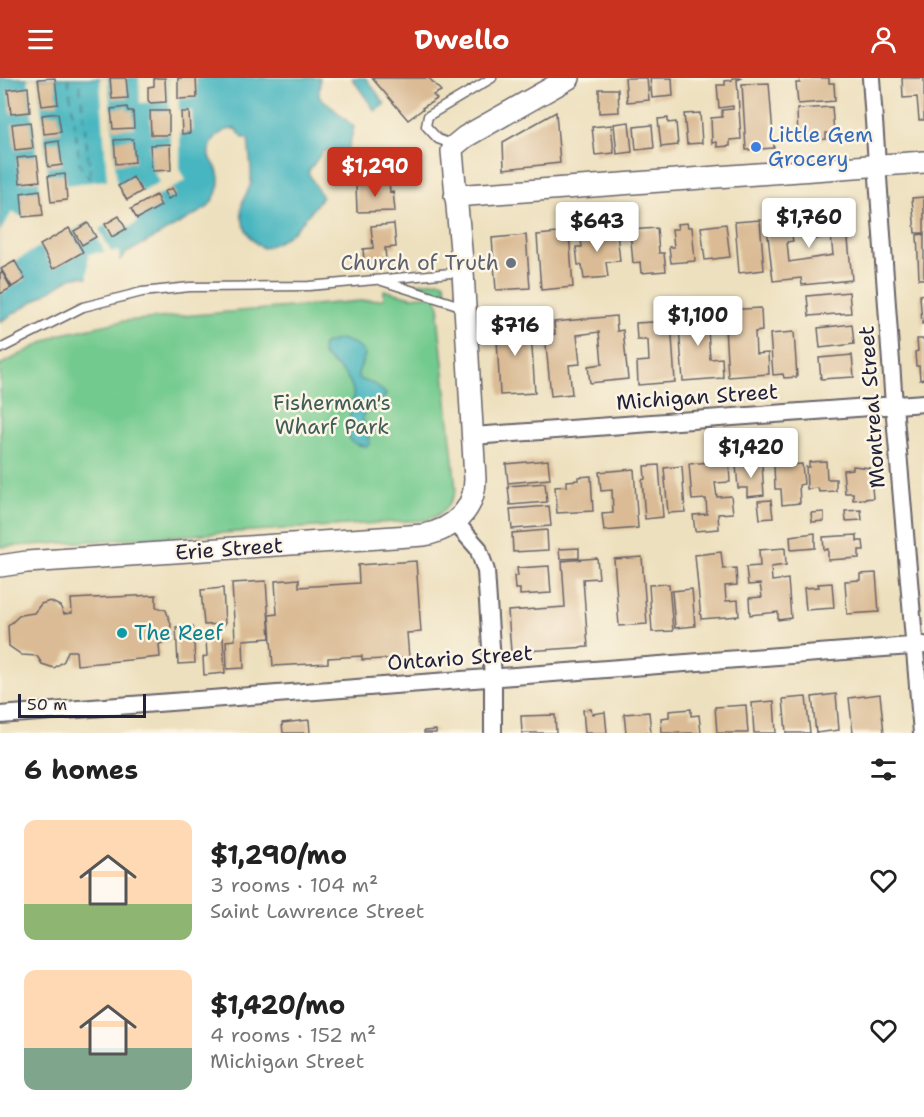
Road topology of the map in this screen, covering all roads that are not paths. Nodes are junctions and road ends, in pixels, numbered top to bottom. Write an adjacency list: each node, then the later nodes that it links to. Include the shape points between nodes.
1 (492, 78): 4 (lane, via 428,116 426,126 432,135)
2 (871, 78): 6 (street, Montreal Street)
3 (561, 80): 4 (street)
4 (462, 140): 7 (street, via 451,158)
5 (924, 162): 6 (street)
6 (878, 165): 7 (street); 13 (street, Montreal Street)
7 (455, 196): 8 (street)
8 (463, 272): 9 (lane); 10 (street)
9 (379, 279): 10 (lane); 11 (lane, via 309,286 190,287 142,292 83,307)
10 (464, 307): 14 (street)
11 (0, 350)
12 (924, 403): 13 (street, Michigan Street)
13 (894, 405): 14 (street, Michigan Street); 17 (street, Montreal Street)
14 (472, 436): 15 (street, via 475,488 470,505)
15 (456, 522): 16 (street, Erie Street, via 424,535); 18 (street, via 478,548 485,564)
16 (0, 566)
17 (919, 645): 18 (street, Ontario Street); 21 (street, Montreal Street)
18 (493, 678): 19 (street, Ontario Street); 20 (street)
19 (0, 715)
20 (493, 733)
21 (922, 733)

